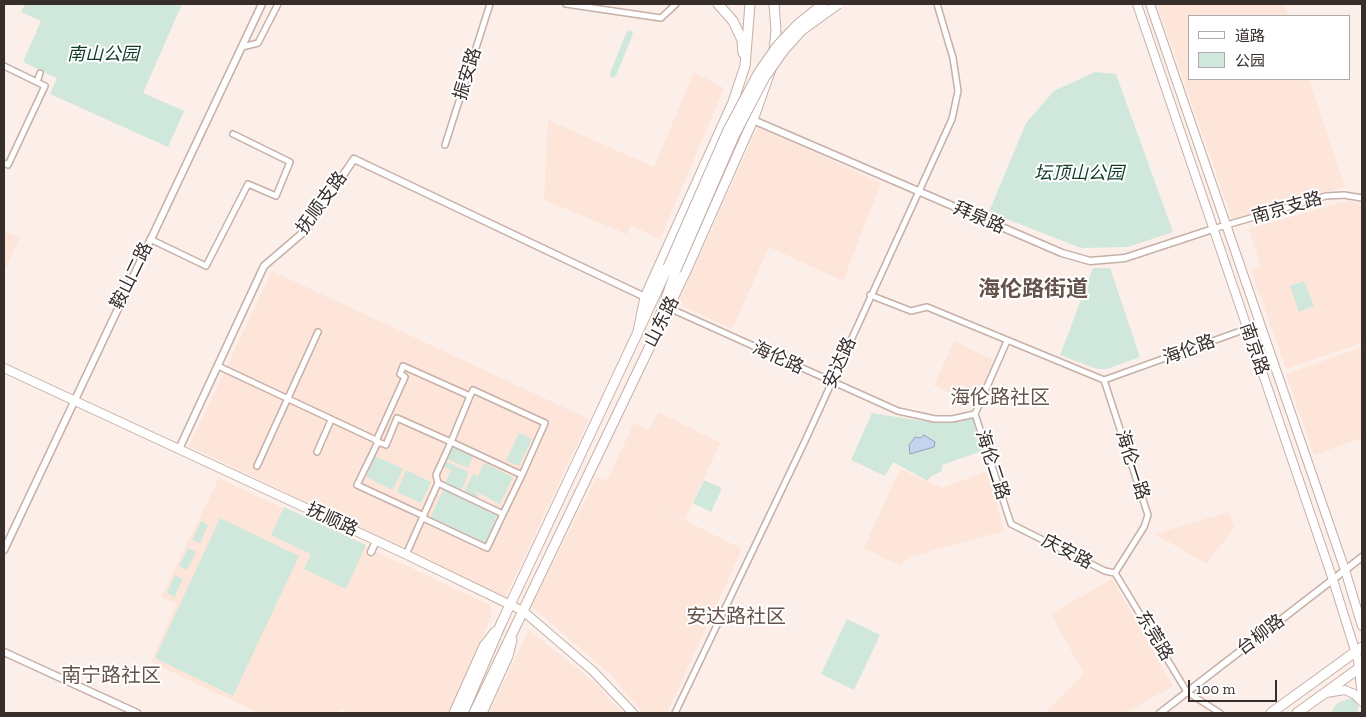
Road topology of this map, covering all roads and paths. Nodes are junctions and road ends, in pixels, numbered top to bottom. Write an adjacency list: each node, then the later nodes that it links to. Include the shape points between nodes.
1 (262, 4): 14 (street, 鞍山二路)
2 (278, 4): 14 (street, via 258,43)
3 (490, 4): 22 (street, 振安路)
4 (566, 4): 5 (street, via 661,18)
5 (676, 4)
6 (718, 4): 16 (main road, via 738,30)
7 (750, 4): 16 (main road, 山东路)
8 (774, 4): 18 (main road, 山东路, via 775,46)
9 (823, 4): 29 (main road, bridge, via 797,24 759,72 731,123)
10 (836, 4): 18 (main road, via 809,18 796,30 777,59); 29 (main road, bridge, via 802,30 765,77)
11 (937, 4): 24 (street, 安达路, via 953,58 958,98)
12 (1137, 4): 27 (main road, 南京路)
13 (1150, 4): 26 (main road, 南京路)
14 (242, 47): 28 (street, 鞍山二路)
15 (4, 66): 19 (street)
16 (745, 66): 31 (main road, 山东路, via 733,102)
17 (40, 73): 19 (street)
18 (768, 81): 20 (main road, 山东路)
19 (36, 82): 23 (street, via 45,86 8,165)
20 (753, 120): 24 (street, 拜泉路); 32 (main road, 山东路)
21 (233, 134): 28 (street, via 290,162 276,196 248,184 206,266)
22 (446, 145)
23 (4, 163)
24 (919, 193): 27 (street, 拜泉路, via 1062,253 1090,261 1125,258); 30 (street, 安达路)
25 (1362, 198): 26 (street, 南京支路, via 1326,196)
26 (1225, 225): 27 (street, 南京支路); 33 (main road, 南京路)
27 (1213, 229): 34 (main road, 南京路)
28 (150, 239): 44 (street, 鞍山二路)
29 (672, 268): 36 (main road); 38 (main road)
30 (870, 295): 37 (street, via 911,311 927,307); 42 (street, 安达路)
31 (645, 297): 36 (main road, 山东路); 39 (street, 抚顺支路, via 354,159 306,230 264,266)
32 (669, 308): 38 (main road, 山东路); 42 (street, 海伦路)
33 (1260, 324): 34 (street, 海伦路); 63 (main road, 南京路)
34 (1247, 329): 41 (street, 海伦路); 65 (main road, 南京路)
35 (318, 332): 45 (street)
36 (638, 332): 66 (main road, 山东路)
37 (1007, 341): 41 (street); 46 (street, 海伦二路)
38 (651, 342): 67 (main road, 山东路)
39 (218, 366): 45 (street); 50 (street, 抚顺支路)
40 (4, 368): 44 (main road, 抚顺路)
41 (1104, 380): 64 (street, 海伦一路, via 1148,515)
42 (832, 382): 46 (street, 海伦路, via 908,414 935,419); 84 (street, 安达路)
43 (470, 396): 48 (street, via 404,366 400,374 405,377); 49 (street); 53 (street, via 473,390 545,423)
44 (73, 400): 50 (main road, 抚顺路); 59 (street, 鞍山二路)
45 (288, 400): 47 (street); 52 (street)
46 (975, 414): 57 (street, 海伦二路, via 1011,524)
47 (331, 420): 48 (street); 51 (street)
48 (377, 441): 49 (street, via 386,445 398,418); 56 (street, via 358,485)
49 (451, 442): 53 (street); 54 (street, via 436,475)
50 (179, 449): 58 (main road, 抚顺路)
51 (316, 452)
52 (257, 466)
53 (522, 474): 55 (street)
54 (438, 483): 55 (street); 56 (street)
55 (503, 514): 56 (street, via 488,548)
56 (424, 517): 61 (street)
57 (1020, 528): 64 (street, 庆安路)
58 (376, 540): 60 (street); 61 (main road, 抚顺路)
59 (4, 550)
60 (371, 552)
61 (408, 553): 66 (main road, 抚顺路)
62 (1362, 557): 63 (street, 台柳路)
63 (1345, 570): 65 (street, 台柳路); 69 (main road, 南京路)
64 (1115, 573): 74 (street, 东莞路)
65 (1333, 580): 71 (main road, 南京路); 74 (street, 台柳路)
66 (510, 606): 67 (main road, 抚顺路); 68 (main road, 山东路)
67 (523, 611): 70 (main road, 山东路); 83 (main road, 抚顺路, via 593,671)
68 (501, 624): 79 (main road, 山东路, via 484,646); 80 (main road, 山东路)
69 (1362, 626)
70 (514, 630): 81 (main road, 山东路); 82 (main road, 山东路, via 508,656)
71 (1359, 650): 73 (main road, 南京路); 87 (main road)
72 (4, 652): 78 (street)
73 (1361, 667): 75 (main road); 76 (main road, 南京路)
74 (1187, 692): 85 (street, 台柳路); 86 (street, 东莞路)
75 (1326, 693): 77 (main road, via 1345,690); 88 (main road)
76 (1362, 697)
77 (1362, 702)
78 (137, 713)
79 (454, 713)
80 (462, 713)
81 (474, 713)
82 (482, 713)
83 (633, 713)
84 (676, 713)
85 (1160, 713)
86 (1220, 713)
87 (1271, 713)
88 (1298, 713)

